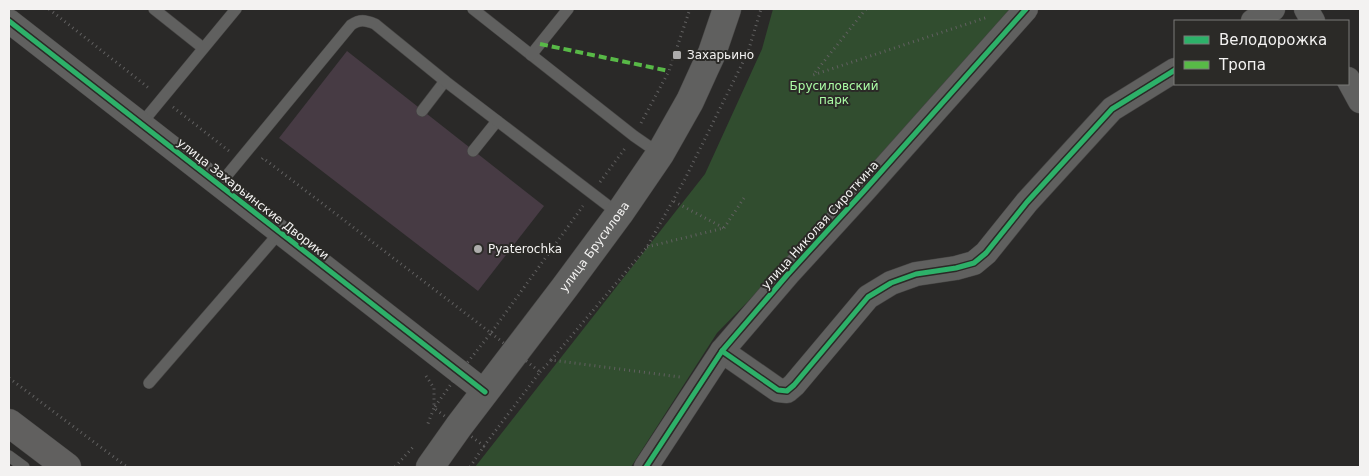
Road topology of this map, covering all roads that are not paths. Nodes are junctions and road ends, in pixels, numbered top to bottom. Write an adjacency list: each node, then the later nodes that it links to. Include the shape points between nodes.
1 (154, 9): 12 (lane)
2 (236, 9): 12 (lane)
3 (473, 9): 13 (lane)
4 (568, 9): 13 (lane)
5 (728, 9): 22 (street, улица Брусилова, via 690,101)
6 (1026, 9): 26 (street, улица Николая Сироткина)
7 (1273, 9): 10 (street)
8 (1306, 9): 11 (street)
9 (9, 20): 20 (street, улица Захарьинские Дворики)
10 (1255, 20)
11 (1312, 20)
12 (204, 48): 20 (lane)
13 (531, 56): 22 (lane)
14 (1174, 71): 26 (street, via 1112,110 974,263 916,274 891,283 868,297 787,391 778,390)
15 (445, 81): 18 (lane); 19 (lane); 23 (lane, via 375,24 358,20)
16 (1349, 81): 17 (street)
17 (1360, 100)
18 (422, 111)
19 (497, 121): 21 (lane); 24 (lane)
20 (141, 124): 23 (street, улица Захарьинские Дворики)
21 (473, 152)
22 (660, 154): 24 (street, улица Брусилова)
23 (220, 185): 25 (street, улица Захарьинские Дворики)
24 (619, 214): 28 (street, улица Брусилова)
25 (280, 232): 27 (lane); 28 (street, улица Захарьинские Дворики)
26 (722, 351): 34 (street, улица Николая Сироткина)
27 (149, 384)
28 (485, 392): 33 (street, улица Брусилова)
29 (9, 423): 32 (main road)
30 (9, 456): 31 (lane)
31 (24, 467)
32 (67, 467)
33 (430, 467)
34 (646, 467)

